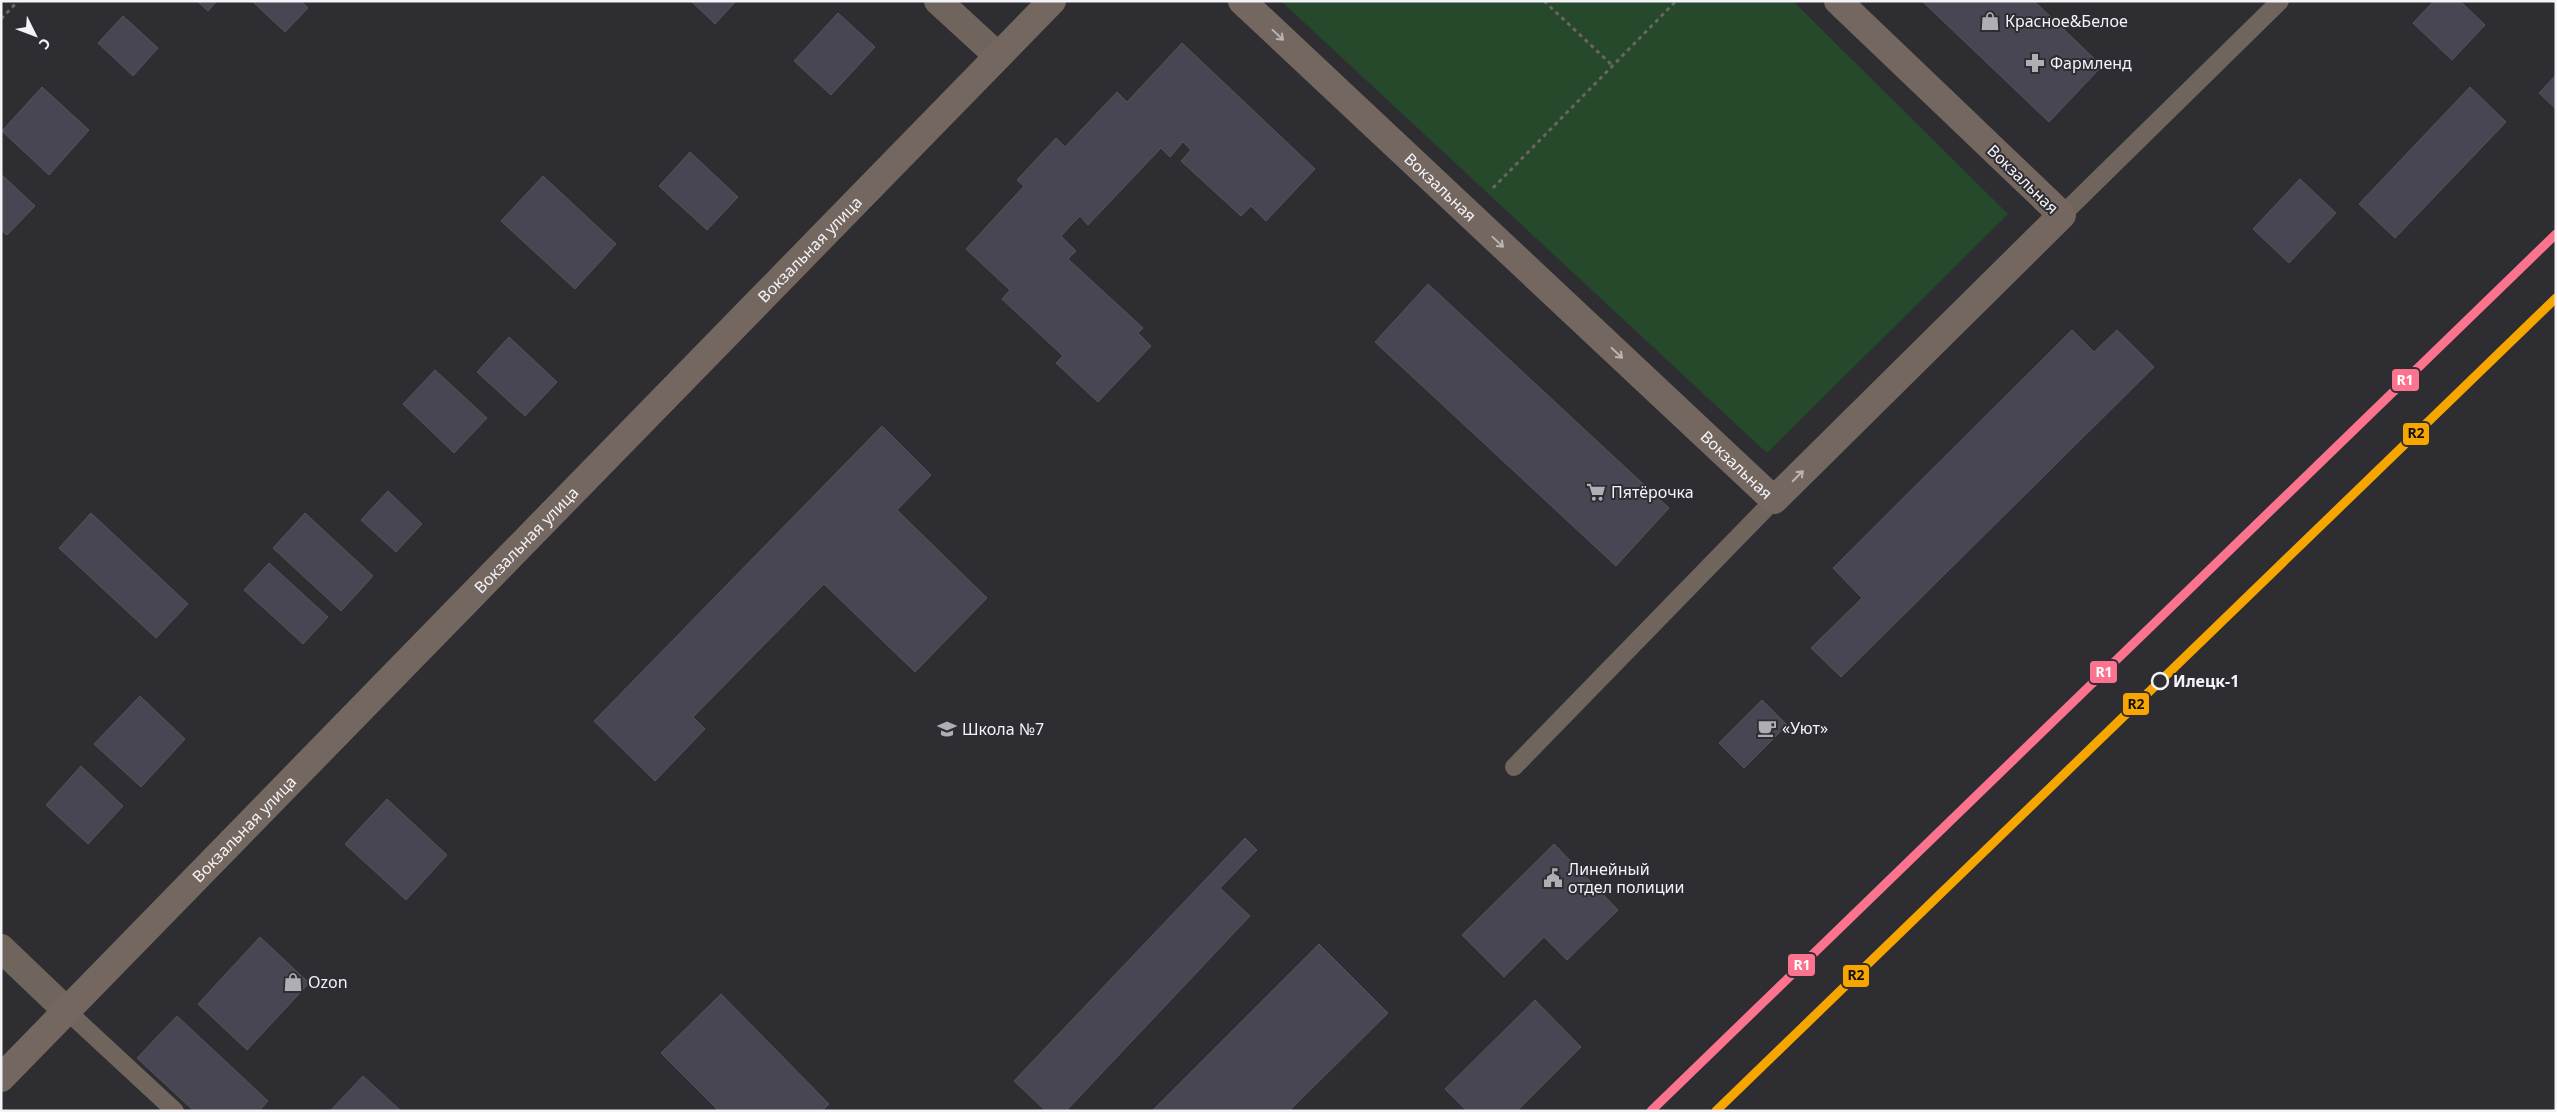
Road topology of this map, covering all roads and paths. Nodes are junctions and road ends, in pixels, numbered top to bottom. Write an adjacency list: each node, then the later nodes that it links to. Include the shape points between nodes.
1 (18, 1): 9 (path)
2 (938, 1): 10 (street)
3 (1052, 1): 10 (street, Вокзальная улица)
4 (1242, 1): 12 (street, Вокзальная, one-way to 12)
5 (1544, 1): 11 (path)
6 (1676, 1): 11 (path)
7 (1838, 1): 13 (street, Вокзальная)
8 (2280, 1): 13 (lane)
9 (1, 19)
10 (998, 56): 17 (street, Вокзальная улица)
11 (1613, 66): 12 (path)
12 (1468, 214): 14 (street, Вокзальная, one-way to 14)
13 (2062, 215): 14 (street, Вокзальная, one-way to 13)
14 (1774, 500): 15 (lane)
15 (1514, 767)
16 (1, 948): 17 (street)
17 (68, 1012): 18 (street, Вокзальная улица); 19 (lane)
18 (1, 1078)
19 (175, 1111)

